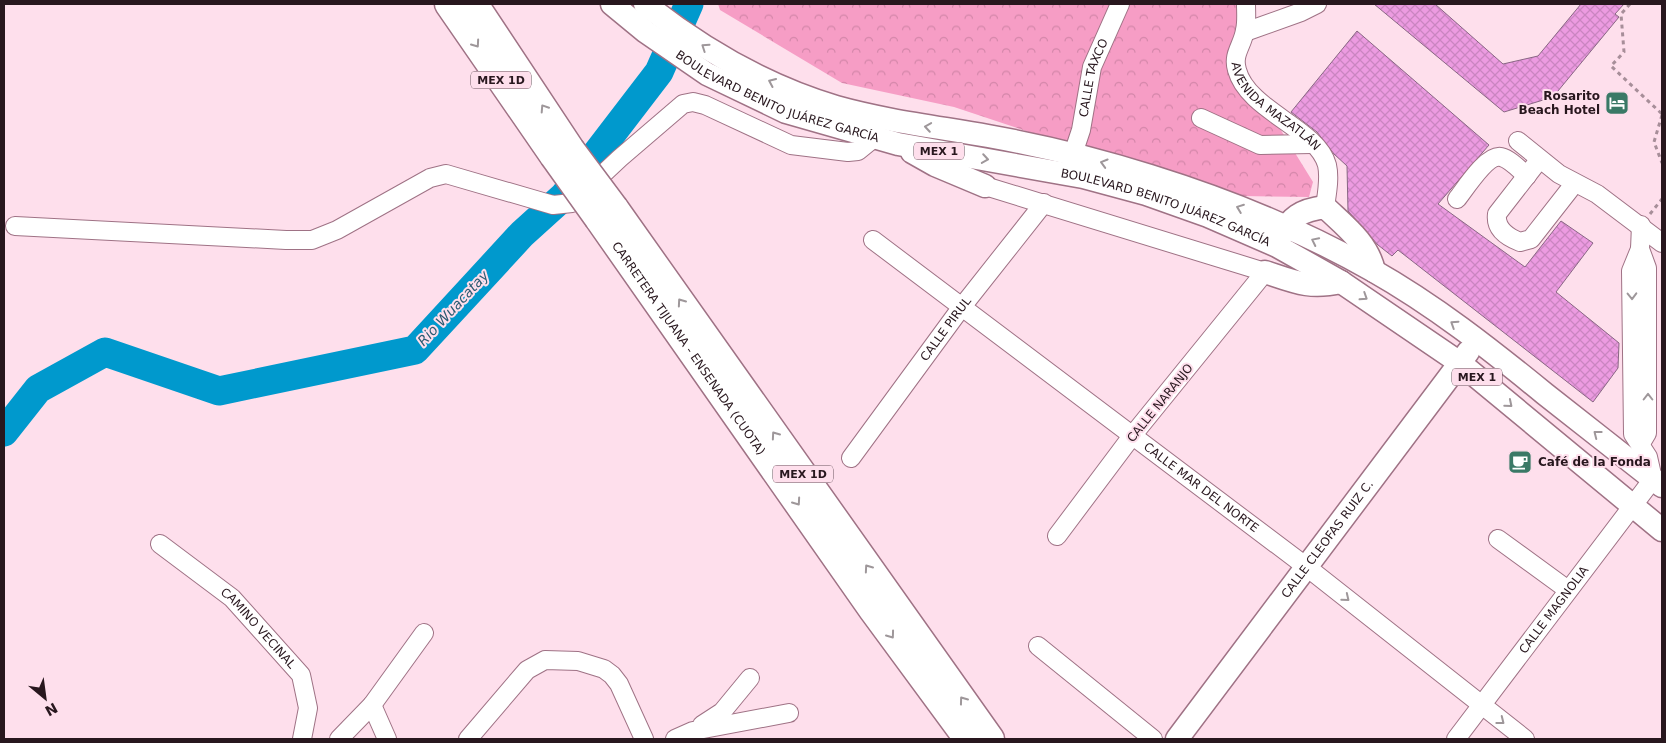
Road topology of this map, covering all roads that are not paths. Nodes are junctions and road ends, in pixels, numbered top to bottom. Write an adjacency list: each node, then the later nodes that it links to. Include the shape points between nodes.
1 (448, 4): 16 (highway, CARRETERA TIJUANA - ENSENADA (CUOTA) / MEX 1D, one-way to 16)
2 (475, 4): 16 (highway, CARRETERA TIJUANA - ENSENADA (CUOTA) / MEX 1D, one-way to 2)
3 (612, 4): 8 (main road, BOULEVARD BENITO JUÁREZ GARCÍA / MEX 1)
4 (645, 4): 8 (main road, BOULEVARD BENITO JUÁREZ GARCÍA / MEX 1)
5 (1120, 4): 17 (street, CALLE TAXCO, via 1092,67)
6 (1246, 4): 9 (street, AVENIDA MAZATLÁN)
7 (1317, 4): 9 (street)
8 (654, 25): 10 (main road, BOULEVARD BENITO JUÁREZ GARCÍA / MEX 1, via 719,56)
9 (1245, 32): 15 (street, AVENIDA MAZATLÁN, via 1236,56 1236,69 1242,84)
10 (742, 80): 12 (main road, BOULEVARD BENITO JUÁREZ GARCÍA / MEX 1, via 815,122); 17 (main road, BOULEVARD BENITO JUÁREZ GARCÍA / MEX 1, one-way to 10, via 874,117 790,90)
11 (1202, 118): 15 (street, via 1260,145)
12 (874, 138): 14 (main road, BOULEVARD BENITO JUÁREZ GARCÍA / MEX 1); 27 (street, via 858,151 848,152 791,145 693,102 683,104 572,203 564,205 553,205 446,174 430,178 338,230 312,240)
13 (1518, 142): 18 (street)
14 (898, 144): 21 (main road, via 935,165); 28 (main road, BOULEVARD BENITO JUÁREZ GARCÍA / MEX 1, one-way to 28, via 1083,177)
15 (1312, 144): 24 (street, AVENIDA MAZATLÁN, via 1320,151 1326,165)
16 (562, 152): 25 (highway, CARRETERA TIJUANA - ENSENADA (CUOTA) / MEX 1D, bridge)
17 (1073, 154): 28 (main road, BOULEVARD BENITO JUÁREZ GARCÍA / MEX 1, one-way to 17, via 1151,176)
18 (1539, 160): 19 (street); 20 (street)
19 (1527, 176): 20 (street, via 1500,209 1497,219 1502,231 1520,242 1534,236); 22 (street, via 1503,158 1496,158 1482,167)
20 (1574, 184): 26 (street, via 1597,194)
21 (984, 186): 23 (street)
22 (1457, 200)
23 (1044, 203): 32 (street); 34 (street, CALLE PIRUL)
24 (1325, 207): 28 (main road, via 1293,216); 31 (main road, via 1358,238)
25 (607, 214): 60 (highway, CARRETERA TIJUANA - ENSENADA (CUOTA) / MEX 1D, one-way to 60, via 872,610); 61 (highway, CARRETERA TIJUANA - ENSENADA (CUOTA) / MEX 1D, one-way to 25)
26 (1641, 225): 30 (street); 39 (street, via 1640,249 1631,271 1633,434 1648,457)
27 (15, 226)
28 (1281, 236): 31 (main road, BOULEVARD BENITO JUÁREZ GARCÍA / MEX 1, one-way to 28); 33 (main road, BOULEVARD BENITO JUÁREZ GARCÍA / MEX 1)
29 (873, 240): 34 (street, CALLE MAR DEL NORTE)
30 (1662, 243)
31 (1374, 271): 35 (main road, BOULEVARD BENITO JUÁREZ GARCÍA / MEX 1, one-way to 31)
32 (1265, 272): 33 (main road, via 1305,286 1321,287); 37 (street, CALLE NARANJO)
33 (1341, 282): 36 (main road, BOULEVARD BENITO JUÁREZ GARCÍA / MEX 1, one-way to 36)
34 (961, 308): 37 (street, CALLE MAR DEL NORTE); 38 (street, CALLE PIRUL)
35 (1478, 340): 36 (main road, CALLE CLEOFAS RUIZ C.); 39 (main road, BOULEVARD BENITO JUÁREZ GARCÍA / MEX 1, one-way to 35)
36 (1460, 363): 40 (main road, BOULEVARD BENITO JUÁREZ GARCÍA / MEX 1, one-way to 40); 45 (main road, CALLE CLEOFAS RUIZ C.)
37 (1132, 436): 42 (street, CALLE NARANJO); 45 (street, CALLE MAR DEL NORTE)
38 (851, 458)
39 (1657, 482): 40 (street, CALLE MAGNOLIA)
40 (1632, 506): 41 (main road, BOULEVARD BENITO JUÁREZ GARCÍA / MEX 1); 46 (street, CALLE MAGNOLIA)
41 (1662, 530)
42 (1057, 536)
43 (1498, 539): 46 (street)
44 (160, 544): 54 (street, CAMINO VECINAL, via 232,598 302,675 308,708)
45 (1308, 568): 51 (street, CALLE MAR DEL NORTE, one-way to 51); 63 (main road, CALLE CLEOFAS RUIZ C.)
46 (1568, 590): 51 (street, CALLE MAGNOLIA)
47 (424, 633): 50 (street)
48 (1038, 646): 62 (street)
49 (750, 678): 53 (street, via 722,712)
50 (372, 705): 55 (street); 56 (street)
51 (1482, 706): 64 (street, CALLE MAGNOLIA); 65 (street, CALLE MAR DEL NORTE, one-way to 65)
52 (789, 713): 53 (street)
53 (693, 731): 59 (street)
54 (302, 739)
55 (339, 739)
56 (387, 739)
57 (468, 739): 58 (street, via 527,670 545,660 578,661 604,669 612,675)
58 (644, 739)
59 (675, 739)
60 (967, 739)
61 (991, 739)
62 (1153, 739)
63 (1177, 739)
64 (1456, 739)
65 (1525, 739)

